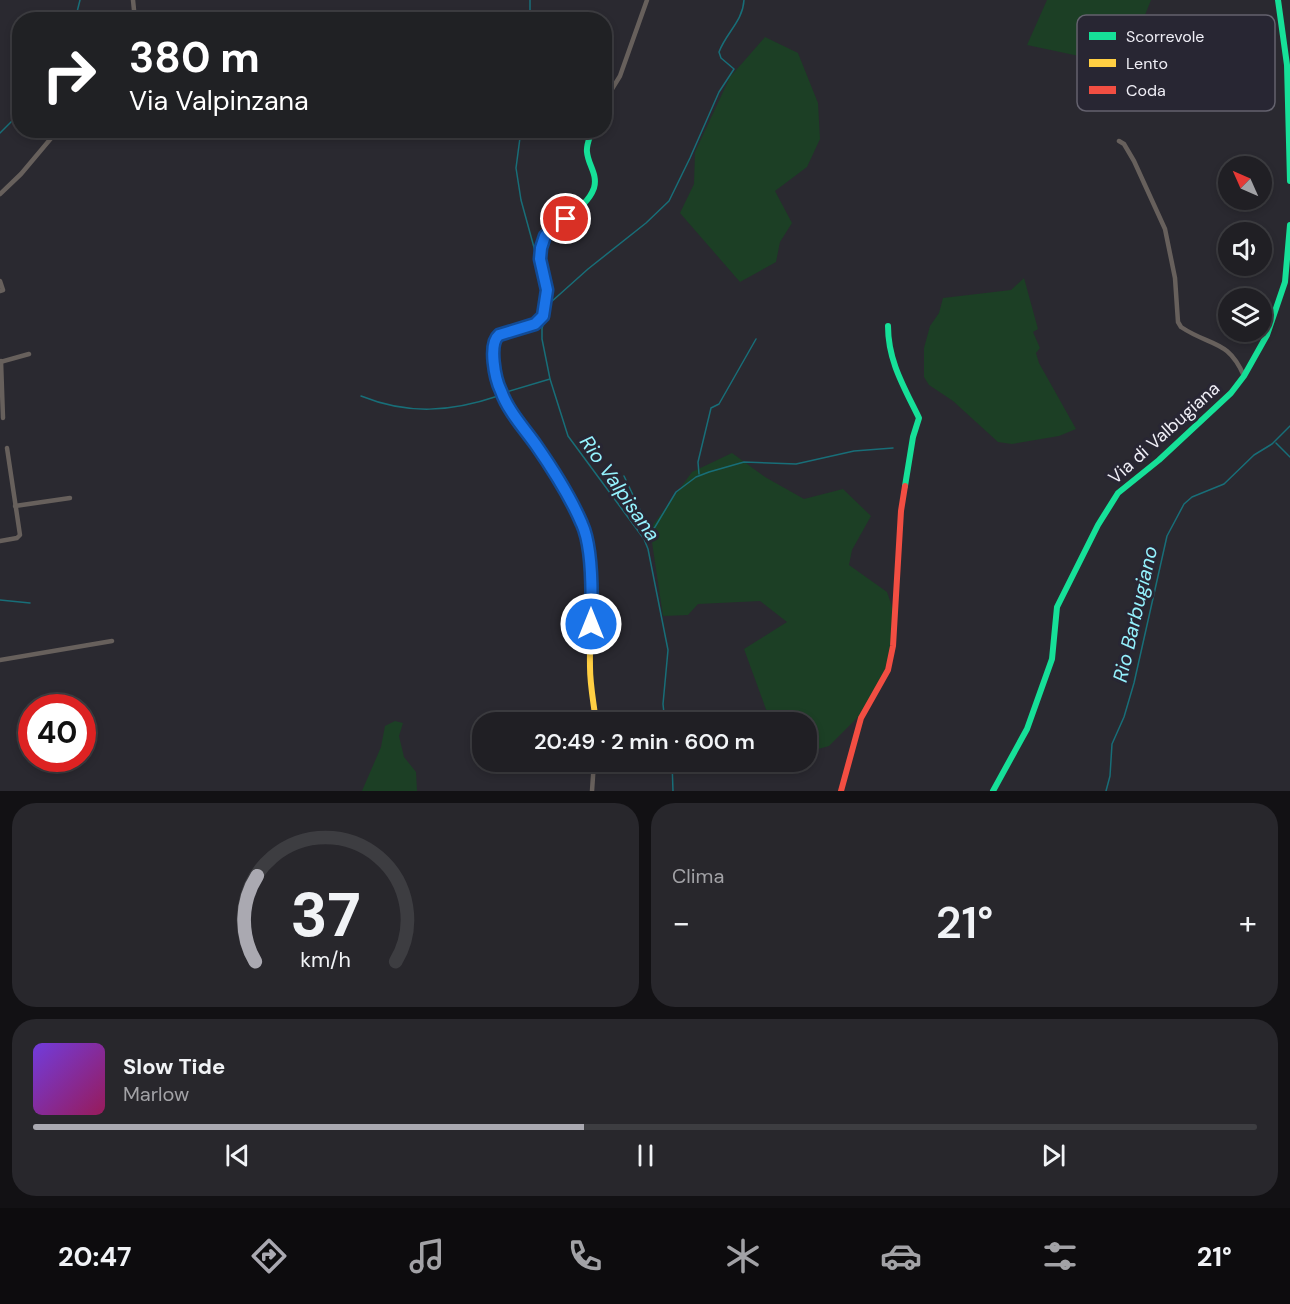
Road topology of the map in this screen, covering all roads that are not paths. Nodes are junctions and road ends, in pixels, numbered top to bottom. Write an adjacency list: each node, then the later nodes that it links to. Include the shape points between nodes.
1 (647, 0): 3 (street)
2 (1278, 0): 7 (street, via 1287,65)
3 (612, 88)
4 (51, 138): 8 (street)
5 (590, 138): 23 (street, via 587,155 595,176 593,190 582,205 545,236 541,248 547,290 543,316 535,324 499,335 493,348 501,392 583,526 592,605 590,662)
6 (1119, 141): 15 (street, via 1134,161 1165,229 1181,327 1229,351)
7 (1290, 181)
8 (0, 194)
9 (1290, 225): 15 (street, Via di Valbugiana, via 1279,304)
10 (0, 281): 11 (street)
11 (0, 291)
12 (888, 326): 26 (street, via 888,345 895,368 919,418 901,510 888,670 861,718)
13 (29, 354): 14 (street)
14 (0, 362): 16 (street)
15 (1244, 376): 27 (street, Via di Valbugiana, via 1159,460 1118,493 1098,525 1057,607 1052,659 1027,729)
16 (3, 418)
17 (6, 448): 19 (street)
18 (70, 498): 19 (street)
19 (15, 506): 20 (street, via 20,535)
20 (0, 541)
21 (112, 641): 22 (street)
22 (0, 660)
23 (595, 712)
24 (593, 772): 25 (street)
25 (592, 791)
26 (840, 791)
27 (993, 791)

